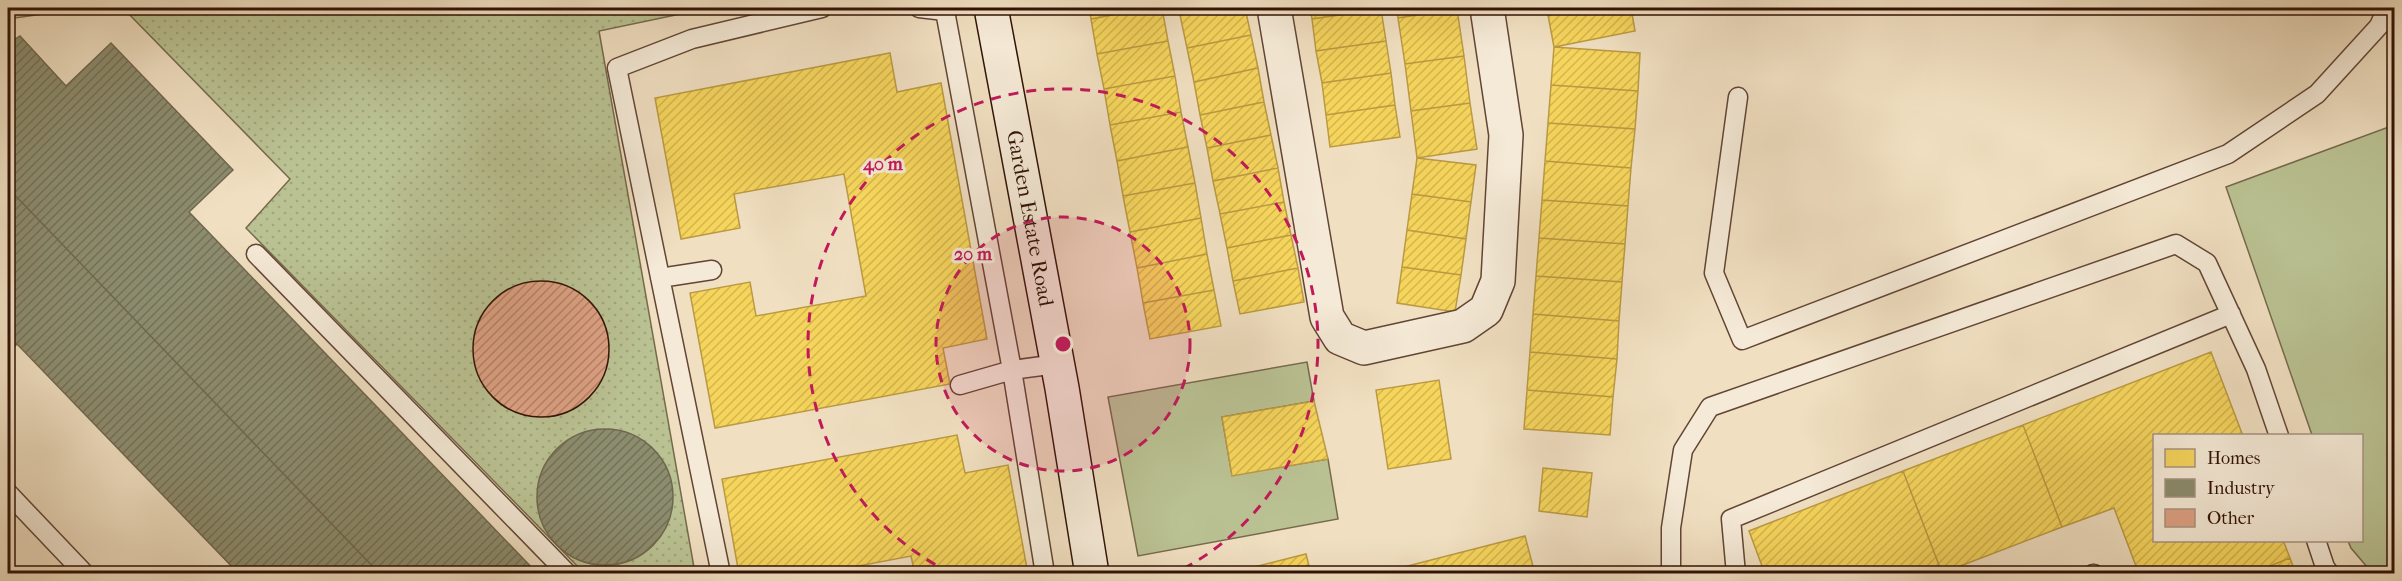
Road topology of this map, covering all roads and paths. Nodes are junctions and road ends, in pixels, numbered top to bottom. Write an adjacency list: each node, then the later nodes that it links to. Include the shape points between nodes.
1 (822, 8): 10 (lane, via 692,39 617,69)
2 (919, 8): 13 (lane, via 945,11)
3 (991, 8): 12 (street, Garden Estate Road)
4 (1274, 8): 5 (street, via 1327,317 1340,338 1364,348 1463,326 1486,310 1498,281 1506,135)
5 (1487, 8)
6 (2387, 8): 7 (lane, via 2379,26 2317,94 2228,154 1742,340 1714,273)
7 (1738, 97)
8 (256, 254): 19 (lane)
9 (712, 270): 10 (lane)
10 (660, 278): 20 (lane)
11 (2230, 314): 15 (lane, via 2256,369); 23 (lane, via 2207,263 2176,244 1710,407 1683,450 1671,528); 24 (lane, via 1731,519)
12 (1058, 364): 13 (lane); 22 (street, Garden Estate Road)
13 (1012, 370): 14 (lane); 21 (lane)
14 (960, 386)
15 (2279, 434)
16 (8, 493): 18 (lane)
17 (2317, 542): 25 (lane)
18 (85, 573)
19 (568, 573)
20 (721, 573)
21 (1045, 573)
22 (1092, 573)
23 (1671, 573)
24 (1736, 573)
25 (2330, 573)

